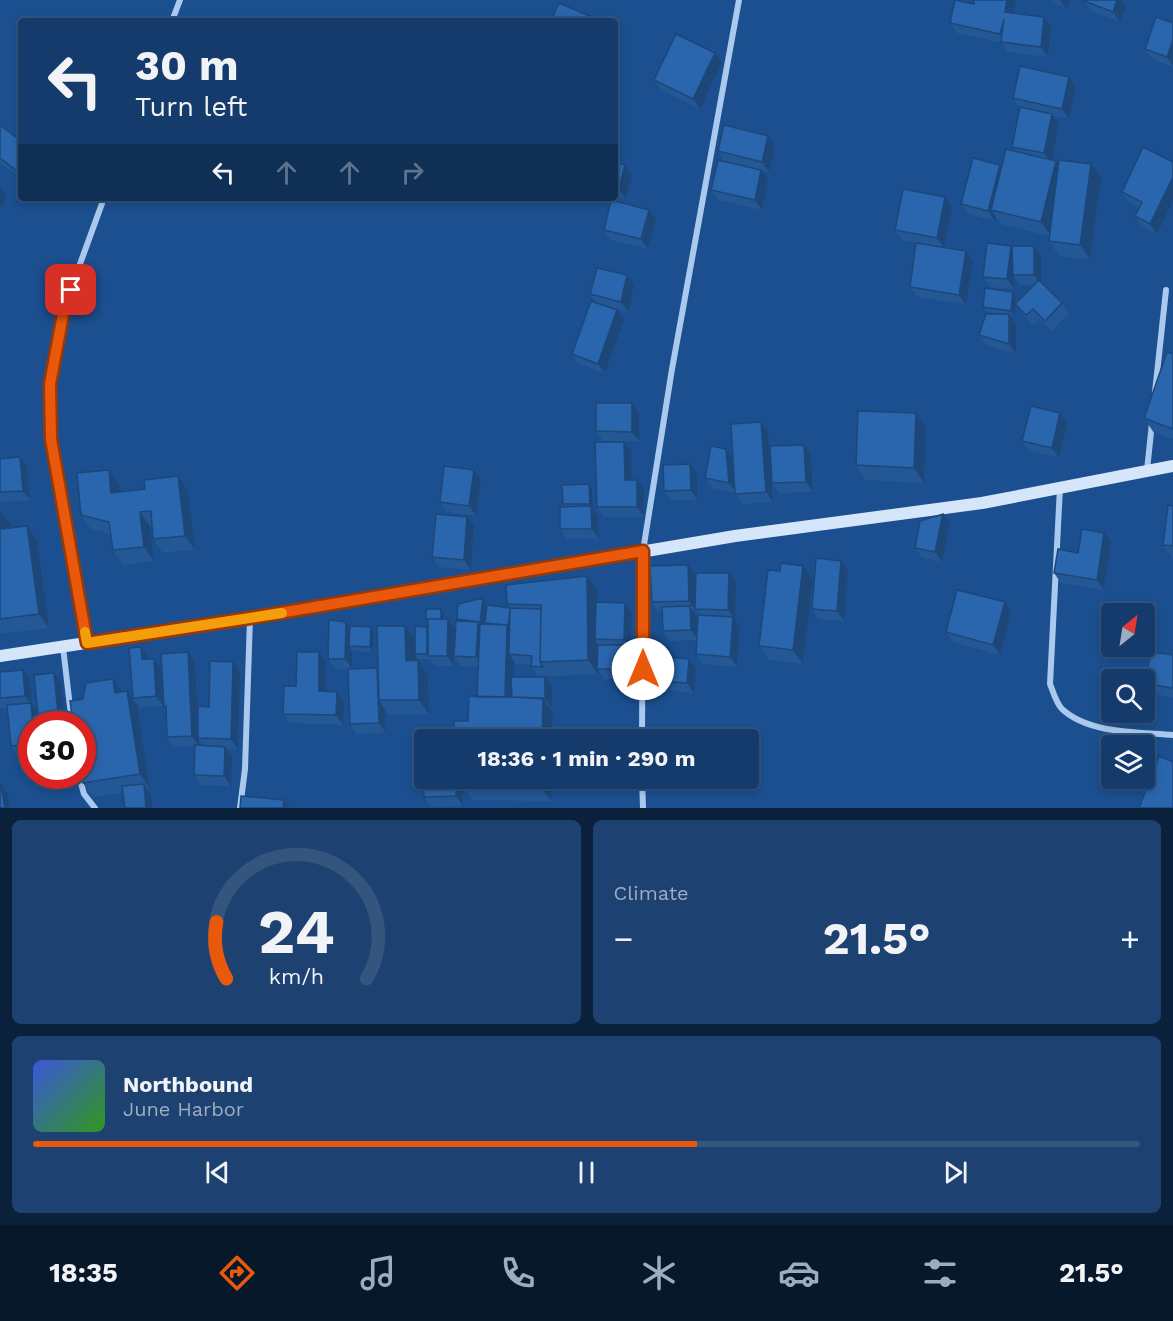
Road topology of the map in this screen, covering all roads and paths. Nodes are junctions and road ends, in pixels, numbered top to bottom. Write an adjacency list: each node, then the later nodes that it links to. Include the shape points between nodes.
1 (180, 0): 3 (street)
2 (739, 0): 11 (street)
3 (173, 18)
4 (103, 201): 13 (street, via 64,309 50,384 51,439)
5 (1166, 290): 6 (street)
6 (1154, 402)
7 (1153, 414): 9 (street)
8 (1173, 466): 9 (main road)
9 (1147, 470): 10 (main road)
10 (1060, 488): 11 (main road, via 982,503); 18 (street, via 1050,684 1060,708 1091,724)
11 (643, 551): 12 (main road); 17 (street)
12 (250, 618): 13 (main road); 22 (street)
13 (87, 643): 14 (main road)
14 (63, 647): 15 (main road); 16 (street)
15 (0, 656)
16 (70, 711)
17 (642, 729)
18 (1173, 735)
19 (83, 789): 21 (street)
20 (642, 789): 23 (street)
21 (95, 808)
22 (240, 808)
23 (643, 808)

